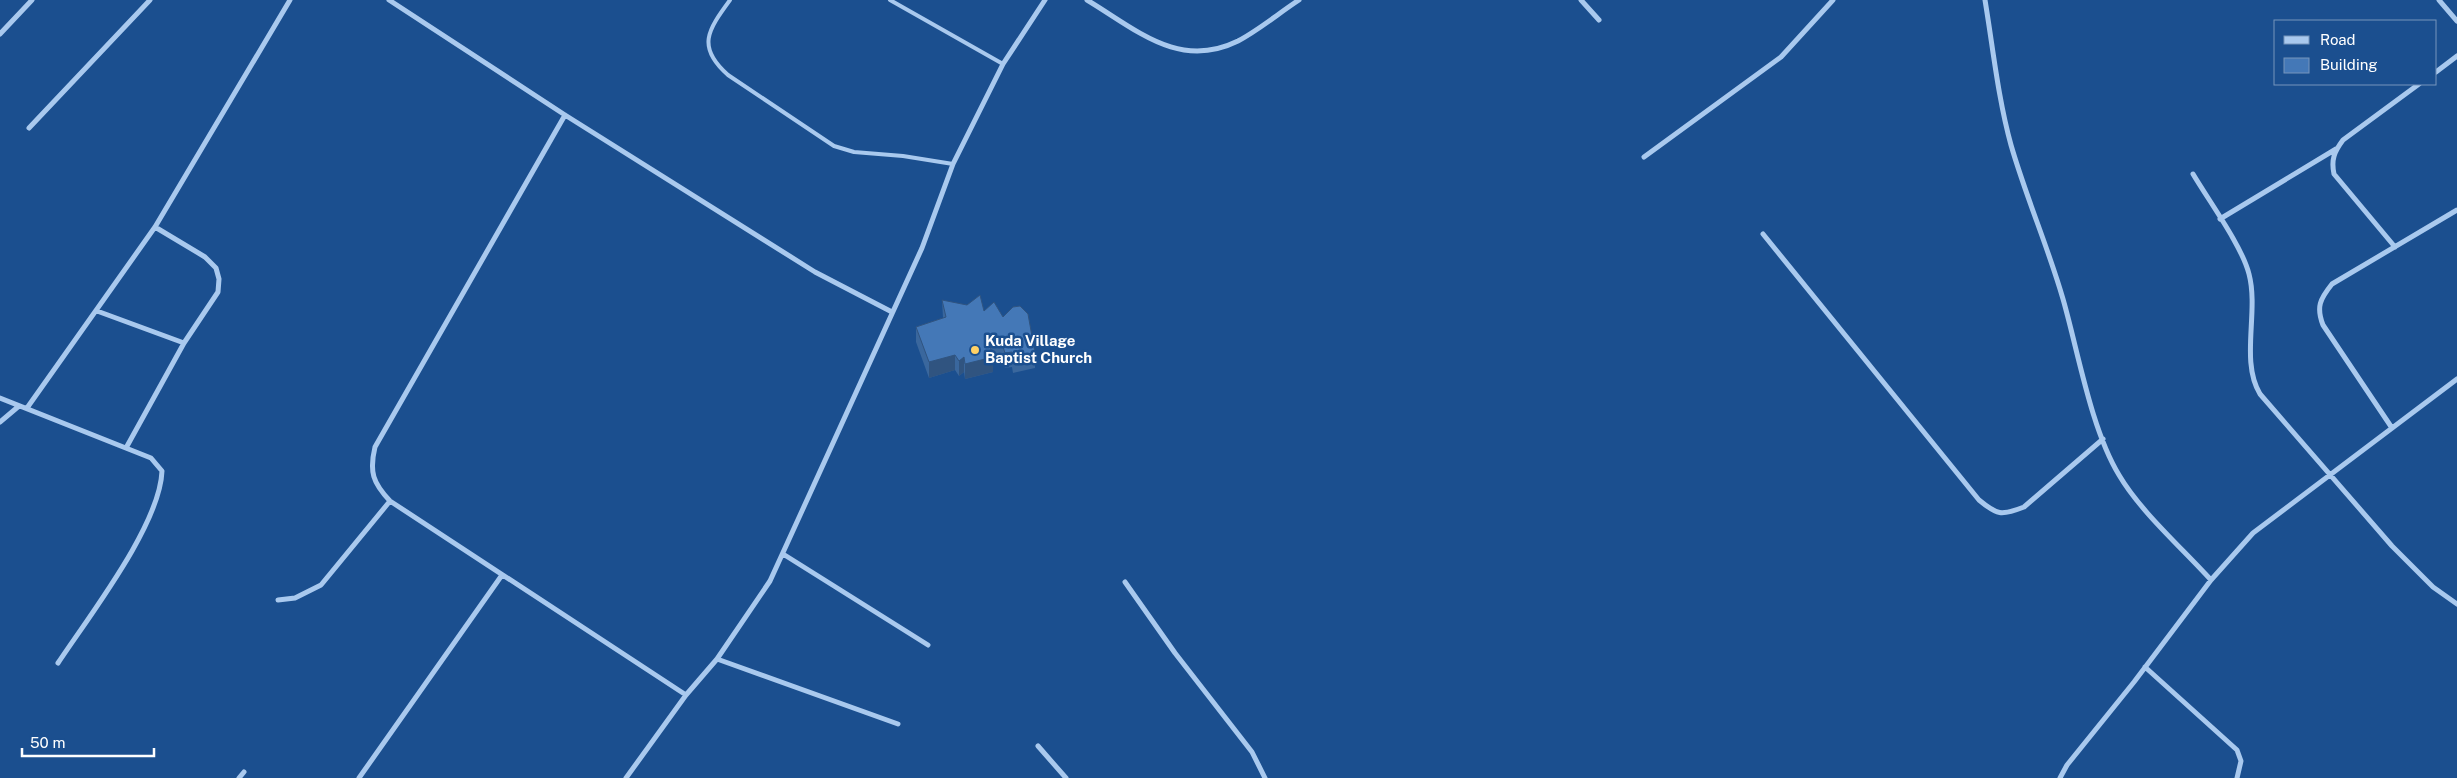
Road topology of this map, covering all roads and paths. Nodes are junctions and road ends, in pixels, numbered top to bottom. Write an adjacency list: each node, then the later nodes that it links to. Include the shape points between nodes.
1 (22, 0): 15 (street)
2 (32, 0): 15 (street)
3 (150, 0): 24 (street)
4 (290, 0): 31 (street)
5 (389, 0): 23 (street)
6 (730, 0): 27 (lane, via 708,43 715,64 728,76 834,146 854,152)
7 (890, 0): 20 (lane)
8 (1045, 0): 20 (street)
9 (1087, 0): 10 (street, via 1150,38 1181,51 1201,53 1240,40)
10 (1299, 0)
11 (1581, 0): 16 (street)
12 (1832, 0): 26 (street, via 1781,57)
13 (1985, 0): 43 (street, via 2011,144 2062,298)
14 (2439, 0): 17 (street)
15 (27, 5): 18 (street)
16 (1599, 20)
17 (2457, 21)
18 (0, 34)
19 (2457, 56): 21 (street)
20 (1003, 64): 27 (street)
21 (2437, 71)
22 (2418, 85): 25 (street)
23 (565, 115): 35 (street, via 815,272); 46 (street, via 375,447 371,464 374,478)
24 (29, 128)
25 (2336, 148): 30 (street); 33 (street, via 2331,162 2334,174)
26 (1644, 157)
27 (954, 164): 35 (street, via 922,248)
28 (2193, 174): 30 (street)
29 (2457, 210): 33 (street)
30 (2220, 219): 45 (street, via 2249,273 2253,313 2252,382 2270,408)
31 (155, 227): 34 (street); 36 (street, via 205,257 216,268 219,279 218,292)
32 (1763, 234): 43 (street, via 1978,500 1994,512 2008,514 2024,507)
33 (2395, 247): 42 (street, via 2332,284 2320,299 2318,313)
34 (97, 310): 36 (street); 40 (street)
35 (892, 312): 47 (street)
36 (184, 343): 44 (street)
37 (2457, 379): 42 (street)
38 (0, 398): 39 (street)
39 (19, 406): 40 (street); 41 (street)
40 (27, 408): 44 (street)
41 (0, 422)
42 (2392, 428): 45 (street)
43 (2103, 439): 49 (street, via 2119,475 2134,495)
44 (126, 448): 55 (street, via 151,458 162,471 155,505 132,550)
45 (2331, 474): 49 (street, via 2260,527); 52 (street, via 2415,570)
46 (390, 501): 48 (street); 51 (street, via 321,585 295,598)
47 (783, 554): 53 (street); 54 (street, via 770,581)
48 (502, 575): 57 (street); 62 (street)
49 (2211, 580): 56 (street)
50 (1125, 582): 65 (street, via 1252,752)
51 (278, 600)
52 (2457, 604)
53 (928, 645)
54 (717, 659): 57 (street); 58 (street)
55 (58, 663)
56 (2145, 667): 66 (street); 67 (street, via 2237,750 2241,761)
57 (686, 695): 63 (street)
58 (898, 724)
59 (1038, 746): 64 (street)
60 (244, 772): 61 (street)
61 (239, 778)
62 (359, 778)
63 (626, 778)
64 (1066, 778)
65 (1265, 778)
66 (2060, 778)
67 (2237, 778)

